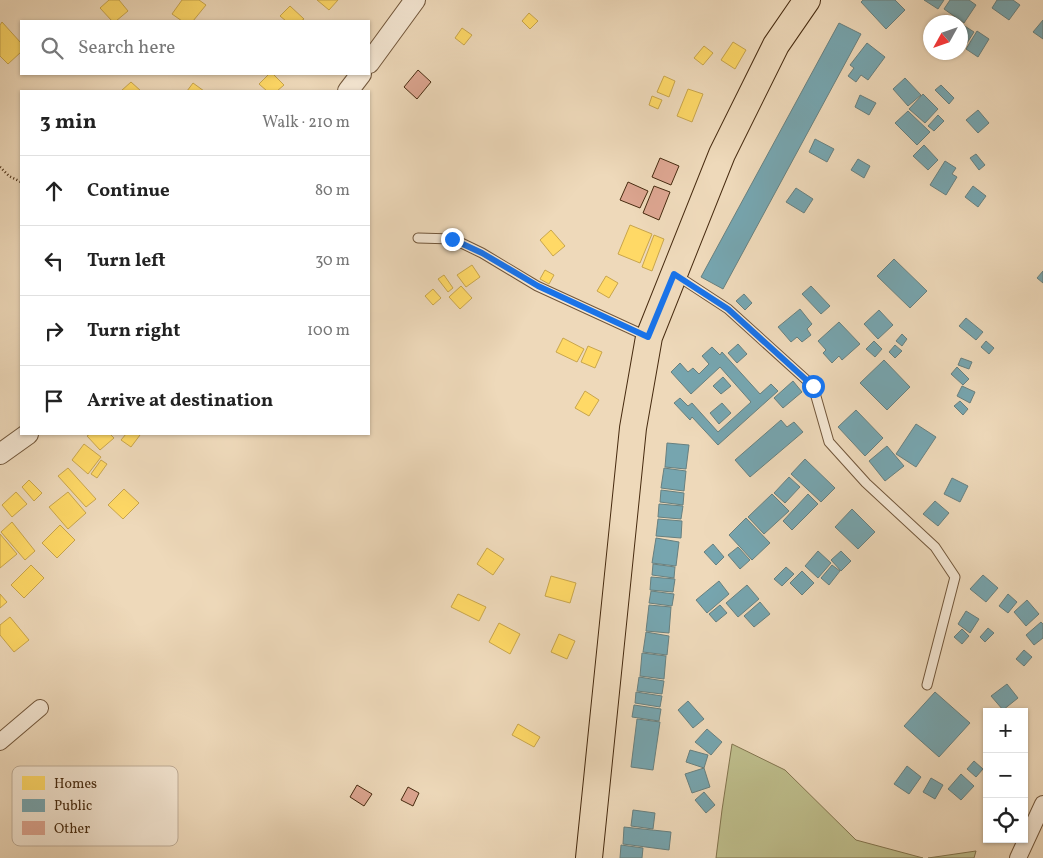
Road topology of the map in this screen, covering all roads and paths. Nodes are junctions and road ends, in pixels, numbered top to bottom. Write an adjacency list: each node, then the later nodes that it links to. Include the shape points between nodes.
1 (415, 0): 3 (street)
2 (807, 0): 9 (main road, via 776,44 722,154)
3 (370, 62)
4 (360, 75): 5 (street)
5 (349, 90)
6 (0, 167): 7 (path)
7 (20, 182)
8 (418, 238): 10 (lane, via 452,239 538,286)
9 (674, 274): 10 (main road); 13 (lane, via 728,309 813,386 829,442 866,483 935,547 955,578)
10 (648, 337): 17 (main road, via 633,428)
11 (27, 435): 12 (street)
12 (0, 454)
13 (927, 685)
14 (40, 708): 15 (street)
15 (0, 742)
16 (1043, 804): 18 (street)
17 (589, 858)
18 (1018, 858)

